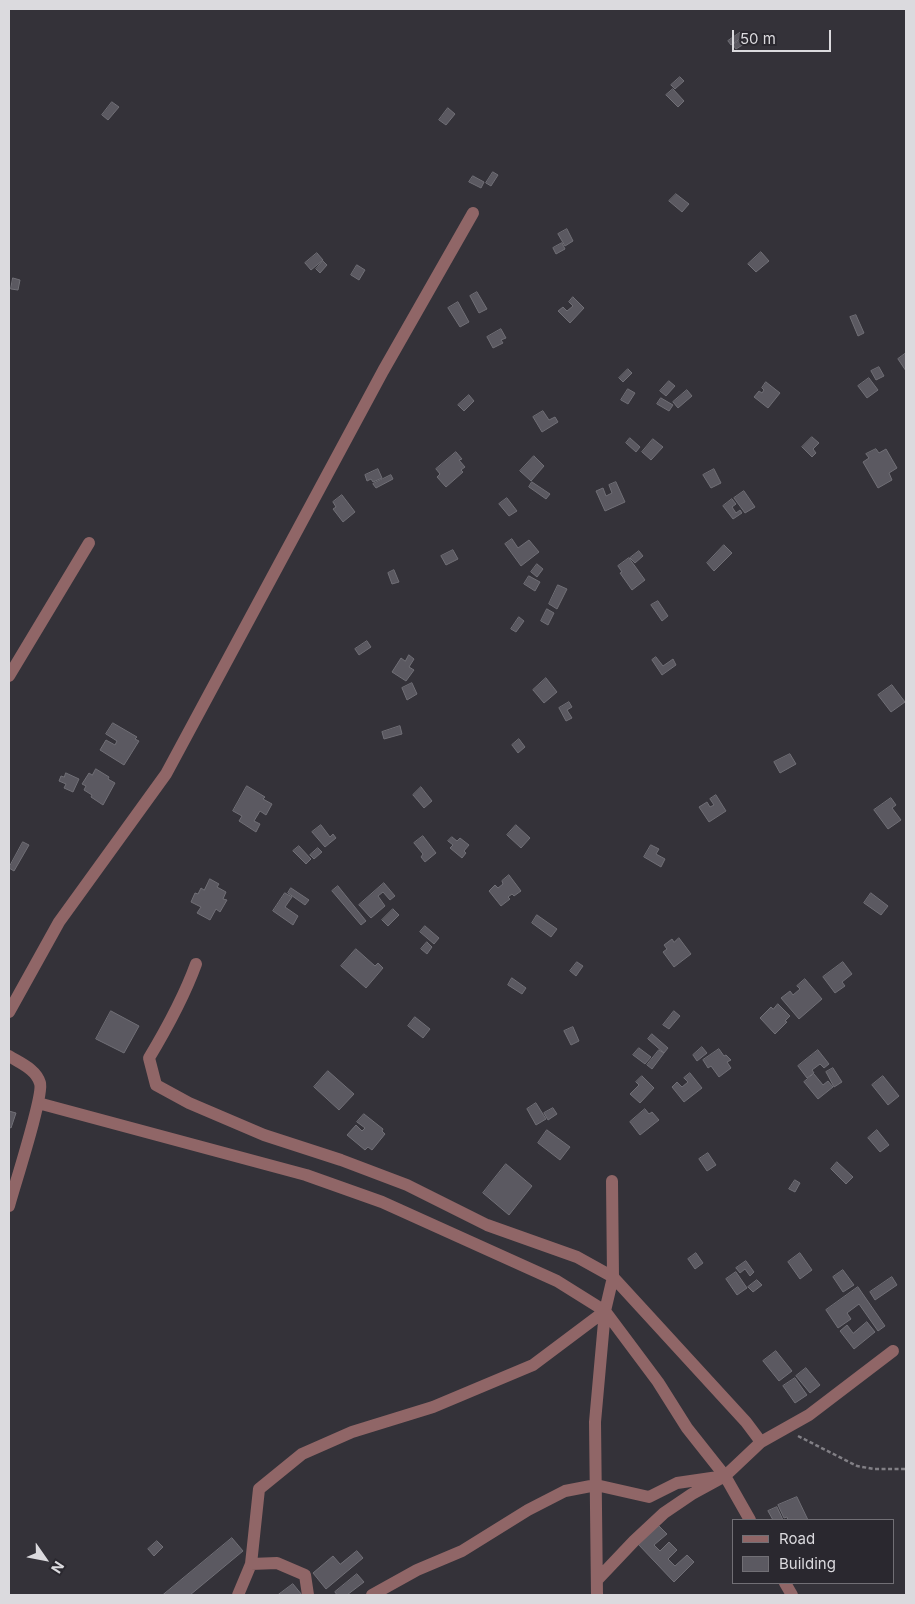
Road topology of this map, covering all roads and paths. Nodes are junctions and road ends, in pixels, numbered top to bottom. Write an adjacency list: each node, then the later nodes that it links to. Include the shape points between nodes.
1 (473, 213): 5 (street, via 166,774 59,922)
2 (89, 543): 3 (street)
3 (9, 676)
4 (196, 964): 11 (street, via 168,1026 149,1058 156,1085 264,1135 407,1185 488,1225 577,1257)
5 (9, 1012)
6 (9, 1056): 7 (street, via 32,1070 41,1084)
7 (38, 1103): 8 (street); 12 (street, via 306,1175 382,1202 558,1281)
8 (14, 1171): 10 (street)
9 (612, 1181): 11 (street)
10 (9, 1206)
11 (613, 1277): 12 (street); 15 (street)
12 (604, 1311): 17 (street); 18 (street, via 595,1422); 20 (street, via 533,1364 433,1407 352,1432 302,1454 259,1489)
13 (893, 1351): 14 (street, via 809,1415)
14 (784, 1429): 15 (street); 16 (path, via 857,1466)
15 (761, 1442): 17 (street)
16 (906, 1469)
17 (725, 1476): 18 (street, via 676,1483 649,1497); 19 (street); 21 (street, via 664,1513)
18 (596, 1485): 21 (street); 25 (street, via 565,1491 462,1551 417,1570)
19 (749, 1519)
20 (251, 1564): 23 (street); 24 (street, via 277,1563 304,1575)
21 (597, 1580): 26 (street)
22 (786, 1584): 27 (street)
23 (238, 1595)
24 (308, 1595)
25 (372, 1595)
26 (597, 1595)
27 (792, 1595)

